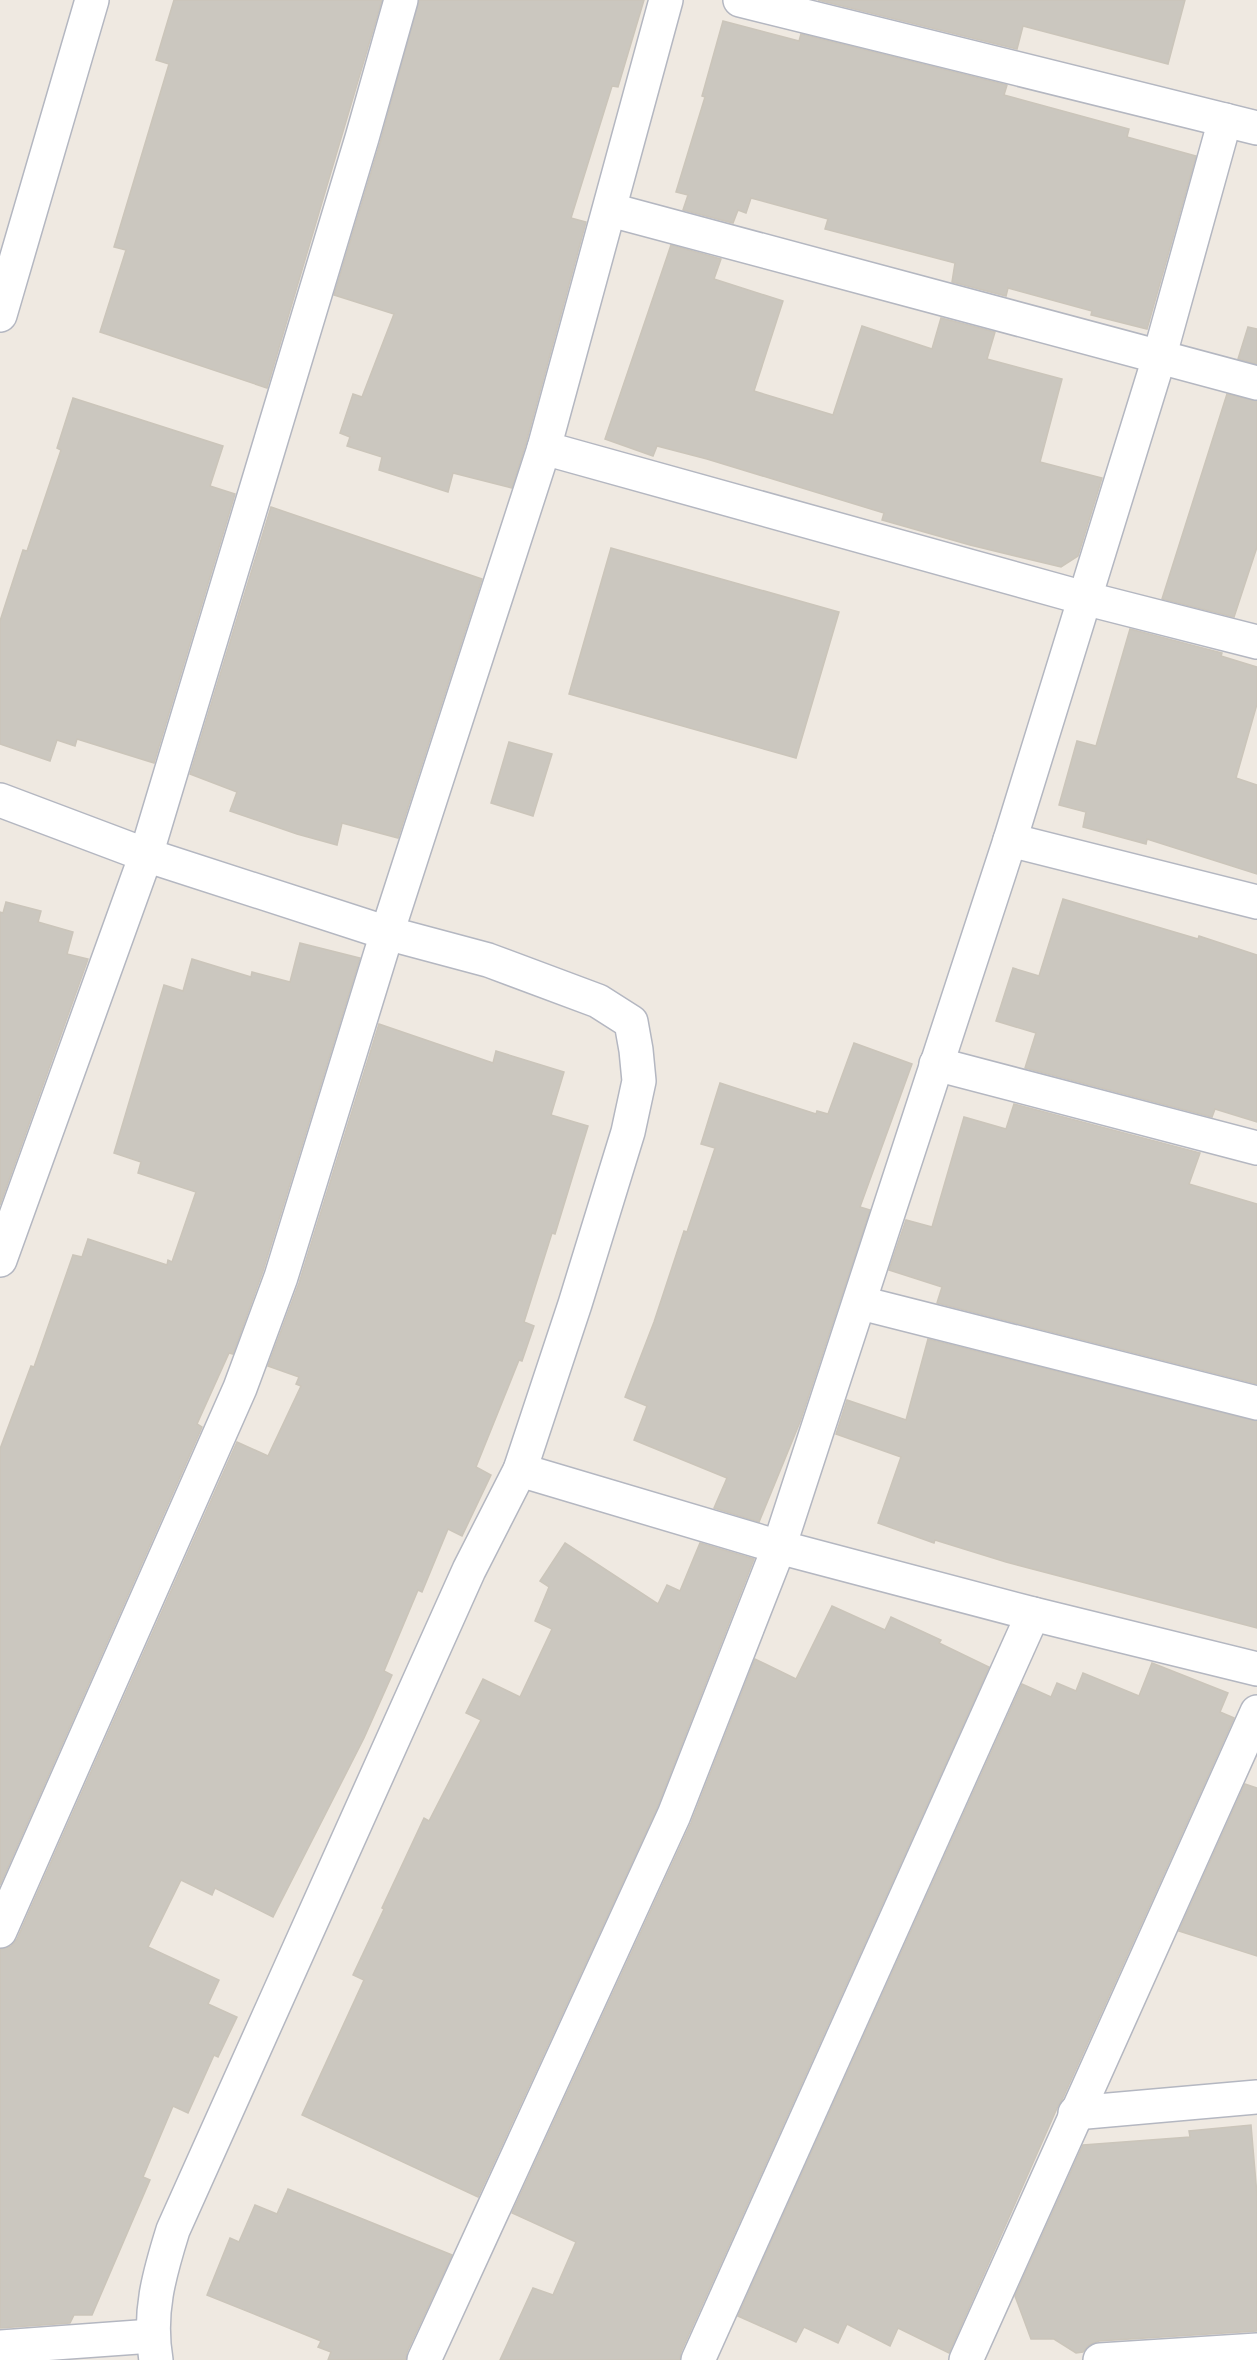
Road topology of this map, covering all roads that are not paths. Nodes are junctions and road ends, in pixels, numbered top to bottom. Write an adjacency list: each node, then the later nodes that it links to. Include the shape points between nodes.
1 (92, 0): 8 (street)
2 (401, 0): 16 (street)
3 (666, 0): 7 (street)
4 (740, 0): 5 (street)
5 (1225, 120): 6 (street); 9 (street)
6 (1257, 128)
7 (611, 210): 9 (street); 11 (street)
8 (0, 315)
9 (1159, 358): 10 (street); 12 (street)
10 (1257, 383)
11 (544, 448): 12 (street); 18 (street)
12 (1084, 598): 13 (street); 15 (street)
13 (1257, 642)
14 (0, 800): 16 (street)
15 (1010, 840): 17 (street); 19 (street)
16 (146, 855): 18 (street); 21 (street)
17 (1257, 902)
18 (387, 933): 24 (street, via 488,960 598,1001 631,1022 639,1081 628,1132); 29 (street, via 281,1277 240,1388)
19 (936, 1064): 20 (street); 22 (street)
20 (1257, 1148)
21 (0, 1260)
22 (861, 1303): 23 (street); 25 (street)
23 (1257, 1403)
24 (520, 1470): 25 (street); 33 (street, via 470,1570 173,2230 157,2283)
25 (779, 1547): 26 (street); 35 (street, via 674,1815)
26 (1033, 1614): 27 (street); 36 (street)
27 (1257, 1669)
28 (1257, 1712): 31 (street)
29 (0, 1931)
30 (1257, 2097): 31 (street)
31 (1075, 2113): 37 (street)
32 (0, 2348): 33 (street)
33 (154, 2348)
34 (1257, 2350): 38 (street)
35 (424, 2360)
36 (698, 2360)
37 (966, 2360)
38 (1100, 2360)

